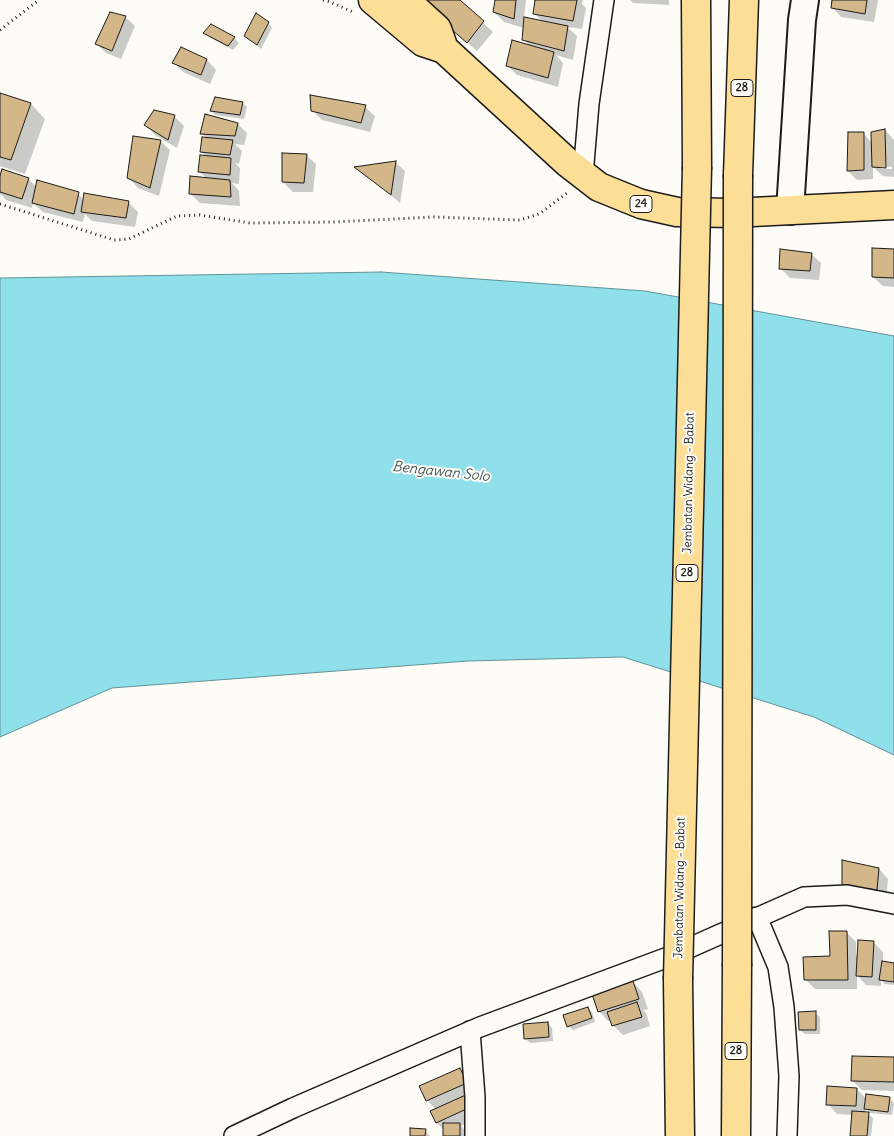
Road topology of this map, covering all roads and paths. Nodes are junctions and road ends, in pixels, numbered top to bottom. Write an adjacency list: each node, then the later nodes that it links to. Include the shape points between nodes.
1 (39, 0): 8 (path)
2 (373, 0): 9 (highway, 24, via 423,42)
3 (405, 0): 9 (highway, 24, via 437,29)
4 (604, 0): 10 (street)
5 (696, 0): 19 (highway, Jembatan Widang - Babat / 28, bridge, via 697,167 678,979)
6 (744, 0): 20 (highway, 28, bridge, via 738,175)
7 (804, 0): 13 (street)
8 (0, 30)
9 (444, 49): 10 (highway, 24, via 568,163)
10 (578, 181): 11 (path, via 539,214 520,220 434,217 250,223 200,215 176,216 122,240); 13 (highway, 24, via 641,204 678,212)
11 (0, 204)
12 (894, 205): 13 (highway, 24)
13 (790, 211)
14 (894, 904): 15 (street, via 847,895 804,897)
15 (756, 917): 16 (street, via 670,956); 21 (street, via 778,967 784,1007 789,1076)
16 (470, 1031): 17 (street); 18 (street)
17 (234, 1136)
18 (475, 1136)
19 (680, 1136)
20 (736, 1136)
21 (787, 1136)

